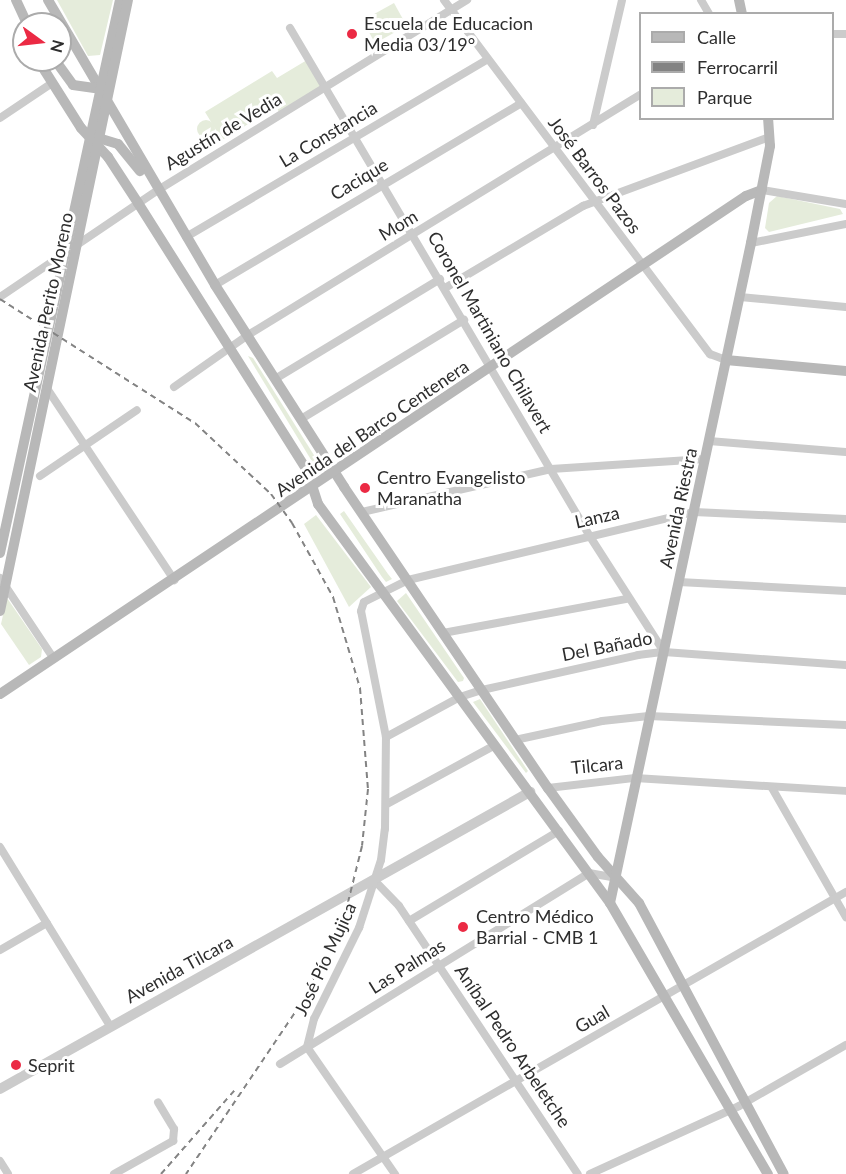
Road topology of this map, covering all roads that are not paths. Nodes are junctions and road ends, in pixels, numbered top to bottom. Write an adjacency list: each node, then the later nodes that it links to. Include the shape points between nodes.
1 (48, 0): 14 (main road)
2 (120, 0): 14 (main road, Avenida Perito Moreno)
3 (128, 0): 14 (main road, Avenida Perito Moreno)
4 (444, 0): 7 (street, José Barros Pazos)
5 (467, 0): 7 (street, Agustín de Vedia)
6 (622, 0): 20 (street)
7 (450, 10): 9 (street, José Barros Pazos); 13 (street, Agustín de Vedia)
8 (290, 28): 13 (street, Coronel Martiniano Chilavert)
9 (487, 60): 17 (street, José Barros Pazos); 21 (street, La Constancia)
10 (45, 72): 12 (main road)
11 (64, 72): 14 (main road, via 73,85)
12 (52, 83): 18 (street); 23 (main road, via 81,128)
13 (326, 88): 21 (street, Coronel Martiniano Chilavert); 26 (street, Agustín de Vedia)
14 (105, 91): 16 (main road); 23 (main road, Avenida Perito Moreno)
15 (639, 96): 20 (street, Mom)
16 (107, 103): 23 (main road, Avenida Perito Moreno); 26 (main road)
17 (521, 103): 24 (street, José Barros Pazos); 25 (street, Cacique)
18 (0, 118)
19 (768, 120): 22 (main road, Avenida Riestra)
20 (593, 125): 24 (street, Mom)
21 (357, 136): 25 (street, Coronel Martiniano Chilavert); 33 (street, La Constancia)
22 (770, 137): 27 (main road, Avenida Riestra); 29 (street)
23 (96, 140): 26 (main road, via 118,144); 28 (main road); 34 (main road, Avenida Perito Moreno); 36 (main road, Avenida Perito Moreno)
24 (556, 148): 29 (street, José Barros Pazos); 32 (street, Mom)
25 (384, 183): 32 (street, Coronel Martiniano Chilavert); 39 (street, Cacique)
26 (156, 188): 28 (street, Agustín de Vedia); 33 (main road)
27 (762, 190): 30 (street); 35 (main road, Avenida Riestra); 37 (main road, Avenida del Barco Centenera, via 746,196)
28 (138, 203): 34 (street, Agustín de Vedia); 46 (main road)
29 (596, 203): 37 (street, José Barros Pazos); 40 (street, via 583,206)
30 (846, 204)
31 (846, 224): 35 (street)
32 (415, 234): 38 (street, Coronel Martiniano Chilavert); 45 (street, Mom)
33 (186, 237): 39 (main road)
34 (79, 241): 36 (street, Agustín de Vedia); 51 (main road, Avenida Perito Moreno)
35 (752, 243): 42 (main road, Avenida Riestra)
36 (64, 253): 41 (street, Agustín de Vedia); 67 (main road, Avenida Perito Moreno)
37 (642, 266): 47 (street, José Barros Pazos, via 710,354); 48 (main road, Avenida del Barco Centenera)
38 (441, 279): 40 (street, Coronel Martiniano Chilavert); 50 (street)
39 (215, 285): 45 (main road)
40 (445, 288): 44 (street, Coronel Martiniano Chilavert)
41 (0, 297)
42 (740, 297): 43 (street); 47 (main road, Avenida Riestra)
43 (846, 307)
44 (464, 320): 48 (street, Coronel Martiniano Chilavert); 54 (street)
45 (248, 335): 46 (street, Mom); 50 (main road)
46 (229, 347): 52 (street, Mom); 62 (main road, via 307,470)
47 (726, 360): 49 (main road); 55 (main road, Avenida Riestra)
48 (492, 367): 59 (street, Coronel Martiniano Chilavert); 60 (main road, Avenida del Barco Centenera)
49 (846, 371)
50 (275, 379): 54 (main road)
51 (46, 387): 56 (street); 70 (main road, Avenida Perito Moreno)
52 (174, 387)
53 (137, 410): 56 (street)
54 (301, 419): 60 (main road)
55 (709, 441): 57 (street); 58 (main road, Avenida Riestra)
56 (85, 446): 61 (street); 68 (street)
57 (846, 452)
58 (705, 459): 59 (street); 64 (main road, Avenida Riestra)
59 (551, 470): 63 (street); 66 (street, Coronel Martiniano Chilavert)
60 (336, 473): 62 (main road, Avenida del Barco Centenera); 63 (main road)
61 (40, 476)
62 (313, 489): 68 (main road, Avenida del Barco Centenera); 73 (main road, via 318,504)
63 (362, 512): 69 (main road)
64 (694, 512): 65 (street, Lanza); 66 (street, Lanza); 71 (main road, Avenida Riestra)
65 (846, 519)
66 (589, 535): 69 (street, Lanza); 74 (street, Coronel Martiniano Chilavert)
67 (0, 553)
68 (174, 580): 79 (main road, Avenida del Barco Centenera)
69 (408, 580): 73 (street, Lanza); 77 (main road)
70 (3, 582): 76 (main road, Avenida Perito Moreno); 79 (street)
71 (679, 582): 72 (street); 78 (main road, Avenida Riestra)
72 (846, 591)
73 (381, 592): 75 (street, Lanza); 83 (main road)
74 (627, 598): 77 (street); 78 (street, Coronel Martiniano Chilavert)
75 (364, 602): 86 (street, José Pío Mujica, via 361,611)
76 (0, 612)
77 (443, 633): 81 (main road)
78 (664, 652): 80 (street, Del Bañado); 81 (street, Del Bañado); 84 (main road, Avenida Riestra)
79 (54, 659): 82 (main road, Avenida del Barco Centenera)
80 (846, 665)
81 (482, 690): 83 (street, Del Bañado); 87 (main road)
82 (0, 694)
83 (460, 697): 86 (street, Del Bañado); 88 (main road)
84 (649, 716): 85 (street); 87 (street, via 602,721); 89 (main road, Avenida Riestra)
85 (846, 725)
86 (386, 737): 94 (street, José Pío Mujica)
87 (515, 740): 90 (main road)
88 (495, 745): 93 (main road); 94 (street)
89 (636, 778): 90 (street, Tilcara); 91 (street, Tilcara); 98 (main road, Avenida Riestra)
90 (548, 788): 93 (main road, Tilcara); 98 (main road)
91 (771, 788): 92 (street, Tilcara); 101 (street)
92 (846, 791)
93 (530, 792): 95 (main road); 99 (street, Tilcara)
94 (387, 804): 99 (street, José Pío Mujica, via 383,847)
95 (559, 831): 97 (main road); 104 (street)
96 (0, 847): 105 (street)
97 (589, 873): 98 (street); 102 (main road); 107 (street, Las Palmas)
98 (616, 878): 102 (main road, Avenida Riestra); 108 (main road, via 639,903)
99 (374, 880): 104 (street, Aníbal Pedro Arbeletche); 110 (street, Avenida Tilcara); 112 (street, José Pío Mujica, via 359,928 314,1019)
100 (846, 892): 101 (street, Gual)
101 (836, 898): 103 (street); 108 (street, Gual)
102 (610, 903): 109 (main road)
103 (846, 917)
104 (409, 921): 107 (street, Aníbal Pedro Arbeletche)
105 (47, 923): 106 (street); 110 (street)
106 (0, 950)
107 (440, 966): 112 (street, Las Palmas); 114 (street, Aníbal Pedro Arbeletche)
108 (683, 987): 109 (street, Gual); 117 (main road)
109 (662, 998): 114 (street, Gual); 118 (main road)
110 (110, 1026): 115 (street, Avenida Tilcara)
111 (846, 1045): 117 (street)
112 (307, 1047): 113 (street, Las Palmas); 119 (street)
113 (280, 1064)
114 (518, 1081): 119 (street, Gual); 125 (street, Aníbal Pedro Arbeletche)
115 (0, 1089)
116 (159, 1102): 122 (street, via 174,1129 172,1141)
117 (744, 1103): 118 (street); 128 (main road)
118 (732, 1110): 126 (street); 127 (main road)
119 (382, 1157): 123 (street, Gual); 124 (street)
120 (0, 1161): 121 (street)
121 (8, 1174)
122 (114, 1174)
123 (353, 1174)
124 (395, 1174)
125 (578, 1174)
126 (590, 1174)
127 (768, 1174)
128 (784, 1174)

